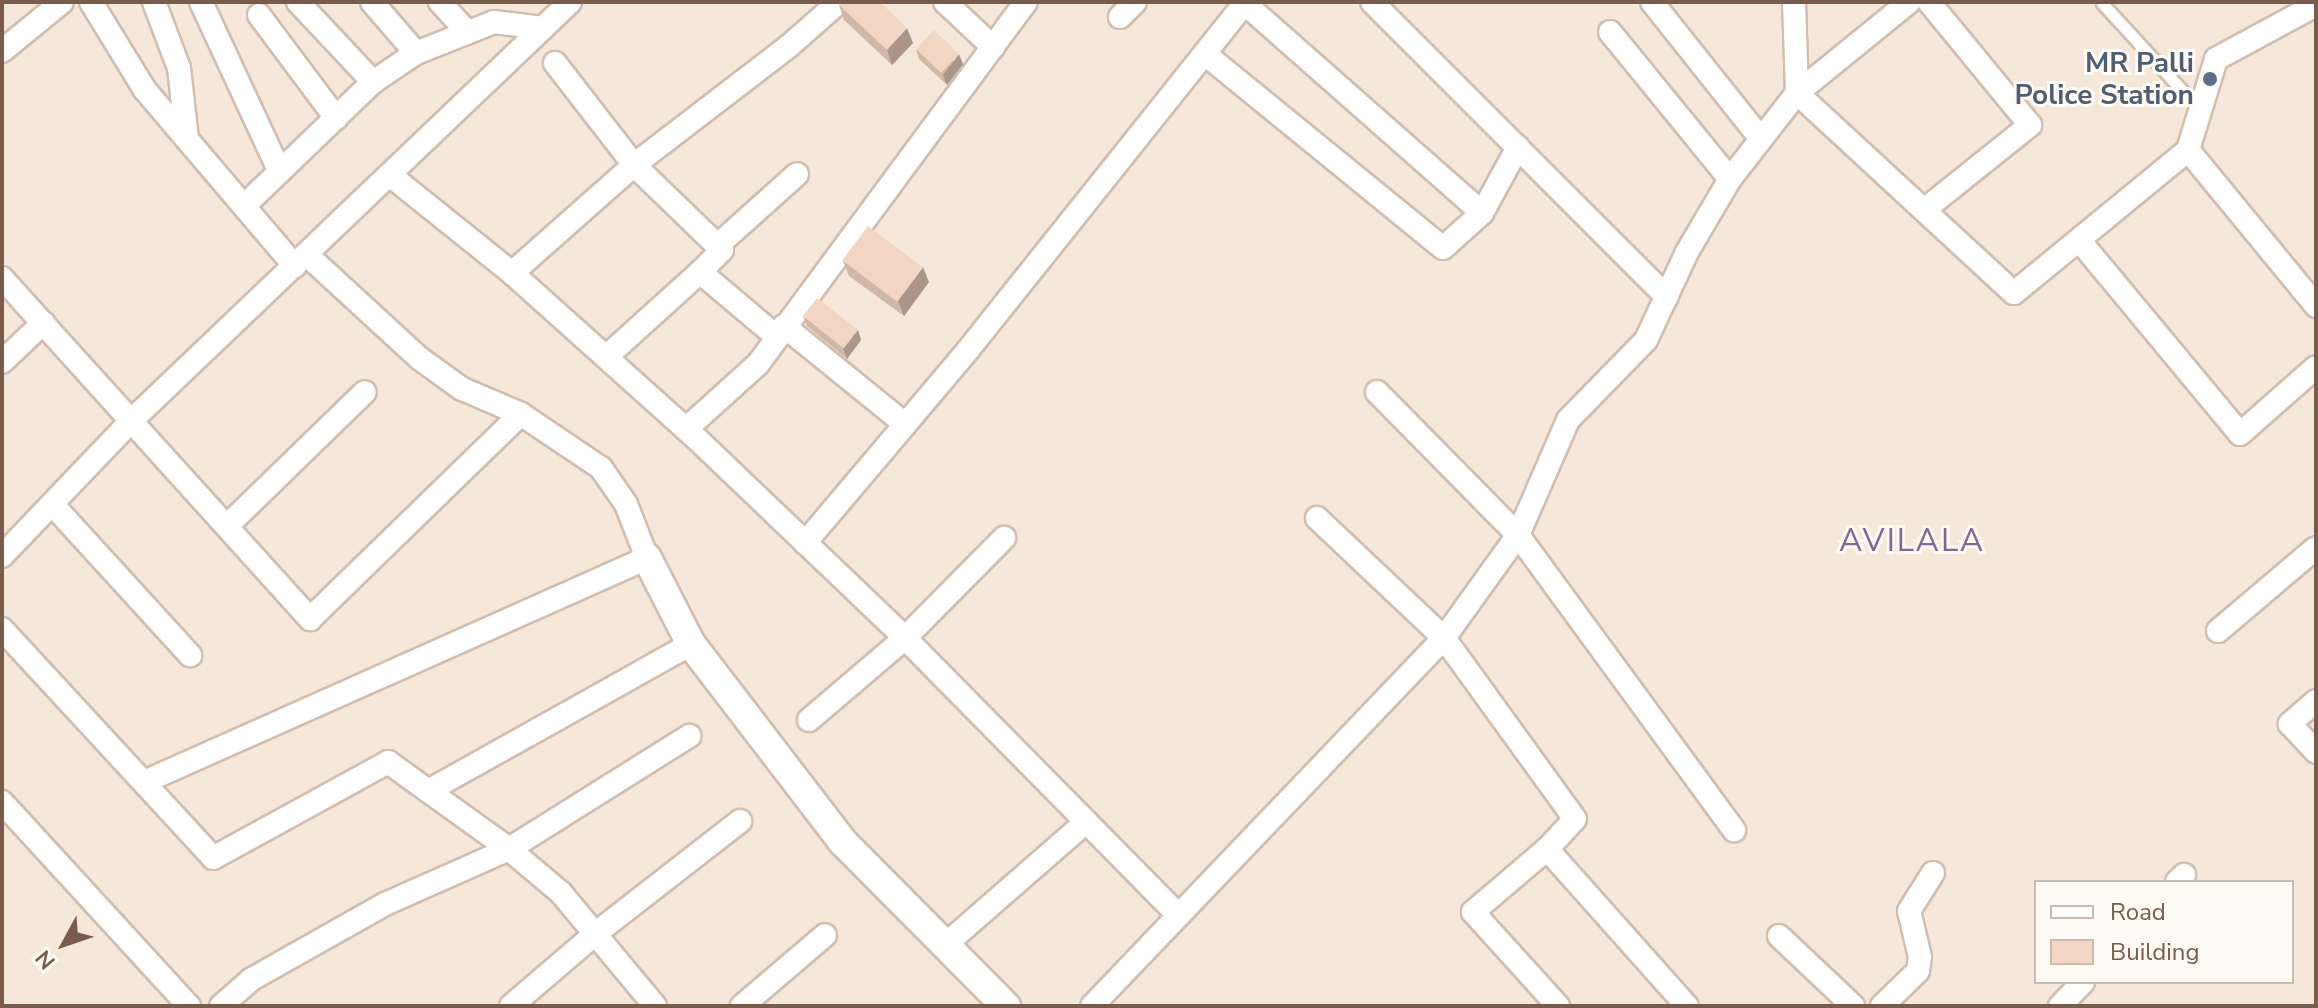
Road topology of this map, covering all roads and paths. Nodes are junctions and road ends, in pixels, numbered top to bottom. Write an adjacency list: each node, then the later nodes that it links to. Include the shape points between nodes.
1 (62, 2): 25 (street)
2 (91, 2): 33 (street, via 145,90)
3 (154, 2): 33 (street, via 179,68)
4 (201, 2): 38 (street)
5 (298, 2): 29 (street)
6 (372, 2): 26 (street)
7 (440, 2): 22 (street)
8 (570, 2): 21 (street)
9 (839, 2): 37 (street)
10 (945, 2): 24 (street)
11 (1026, 2): 24 (street)
12 (1372, 2): 35 (street)
13 (1652, 2): 34 (street)
14 (1794, 2): 30 (street)
15 (1909, 2): 30 (street)
16 (1929, 2): 43 (street, via 2030,125)
17 (1245, 3): 27 (street); 44 (street)
18 (2102, 3): 31 (lane)
19 (2316, 5): 31 (street, via 2216,59)
20 (259, 15): 32 (street)
21 (543, 28): 22 (street, via 504,21); 40 (street)
22 (467, 32): 26 (street)
23 (1610, 32): 41 (street)
24 (993, 47): 54 (street)
25 (2, 51)
26 (416, 53): 29 (street)
27 (1205, 54): 44 (street, via 1443,248); 62 (street)
28 (555, 63): 37 (street)
29 (373, 82): 32 (street)
30 (1797, 93): 34 (street); 43 (street)
31 (2200, 110): 36 (street)
32 (336, 118): 38 (street)
33 (187, 139): 42 (street)
34 (1761, 139): 41 (street)
35 (1518, 147): 44 (street); 51 (street)
36 (2188, 150): 45 (street); 52 (street)
37 (634, 165): 46 (street); 49 (street)
38 (280, 172): 42 (street)
39 (797, 174): 46 (street)
40 (391, 176): 47 (street); 49 (street)
41 (1730, 179): 51 (street)
42 (245, 205): 47 (street)
43 (1924, 210): 45 (street, via 2014,293)
44 (1482, 213)
45 (2079, 240): 57 (street, via 2240,434)
46 (718, 245): 48 (street, via 722,250)
47 (301, 261): 60 (street, via 462,389); 61 (street)
48 (700, 272): 54 (street); 55 (street)
49 (512, 273): 55 (street)
50 (2, 278): 53 (street)
51 (1667, 297): 67 (street, via 1646,340 1568,420)
52 (2316, 306)
53 (43, 323): 56 (street); 61 (street)
54 (780, 332): 62 (street); 63 (street, via 758,364)
55 (606, 357): 63 (street)
56 (2, 362)
57 (2316, 367)
58 (365, 392): 66 (street)
59 (1377, 392): 67 (street)
60 (521, 414): 66 (street, via 310,619); 72 (street, via 609,476)
61 (131, 421): 64 (street); 66 (street)
62 (905, 424): 69 (street)
63 (686, 429): 69 (street)
64 (52, 504): 71 (street); 78 (street)
65 (1317, 518): 76 (street)
66 (227, 526)
67 (1518, 535): 76 (street); 88 (street)
68 (1004, 538): 75 (street)
69 (805, 543): 75 (street)
70 (2316, 548): 74 (street)
71 (2, 556)
72 (647, 558): 77 (street); 83 (street)
73 (2, 629): 83 (street)
74 (2218, 631)
75 (905, 638): 80 (street); 87 (street)
76 (1444, 638): 90 (street, via 1575,819); 92 (street)
77 (691, 644): 84 (street); 96 (street, via 842,841)
78 (190, 655)
79 (2316, 701): 82 (street, via 2290,724)
80 (809, 720)
81 (689, 736): 89 (street)
82 (2316, 752)
83 (144, 782): 84 (street, via 213,858 388,762)
84 (428, 791): 89 (street)
85 (2, 802): 98 (street)
86 (740, 821): 93 (street)
87 (1086, 822): 92 (street); 96 (street)
88 (1734, 830)
89 (509, 849): 93 (street, via 561,893); 99 (street, via 385,904 252,979)
90 (1547, 849): 105 (street, via 1473,912); 106 (street)
91 (1933, 873): 108 (street, via 1909,911 1920,957 1918,971)
92 (1177, 914): 104 (street)
93 (595, 934): 100 (street); 101 (street)
94 (825, 935): 102 (street)
95 (1779, 936): 107 (street)
96 (945, 945): 103 (street)
97 (2081, 984): 109 (street)
98 (189, 1006)
99 (221, 1006)
100 (511, 1006)
101 (655, 1006)
102 (742, 1006)
103 (1006, 1006)
104 (1092, 1006)
105 (1558, 1006)
106 (1687, 1006)
107 (1853, 1006)
108 (1882, 1006)
109 (2060, 1006)

